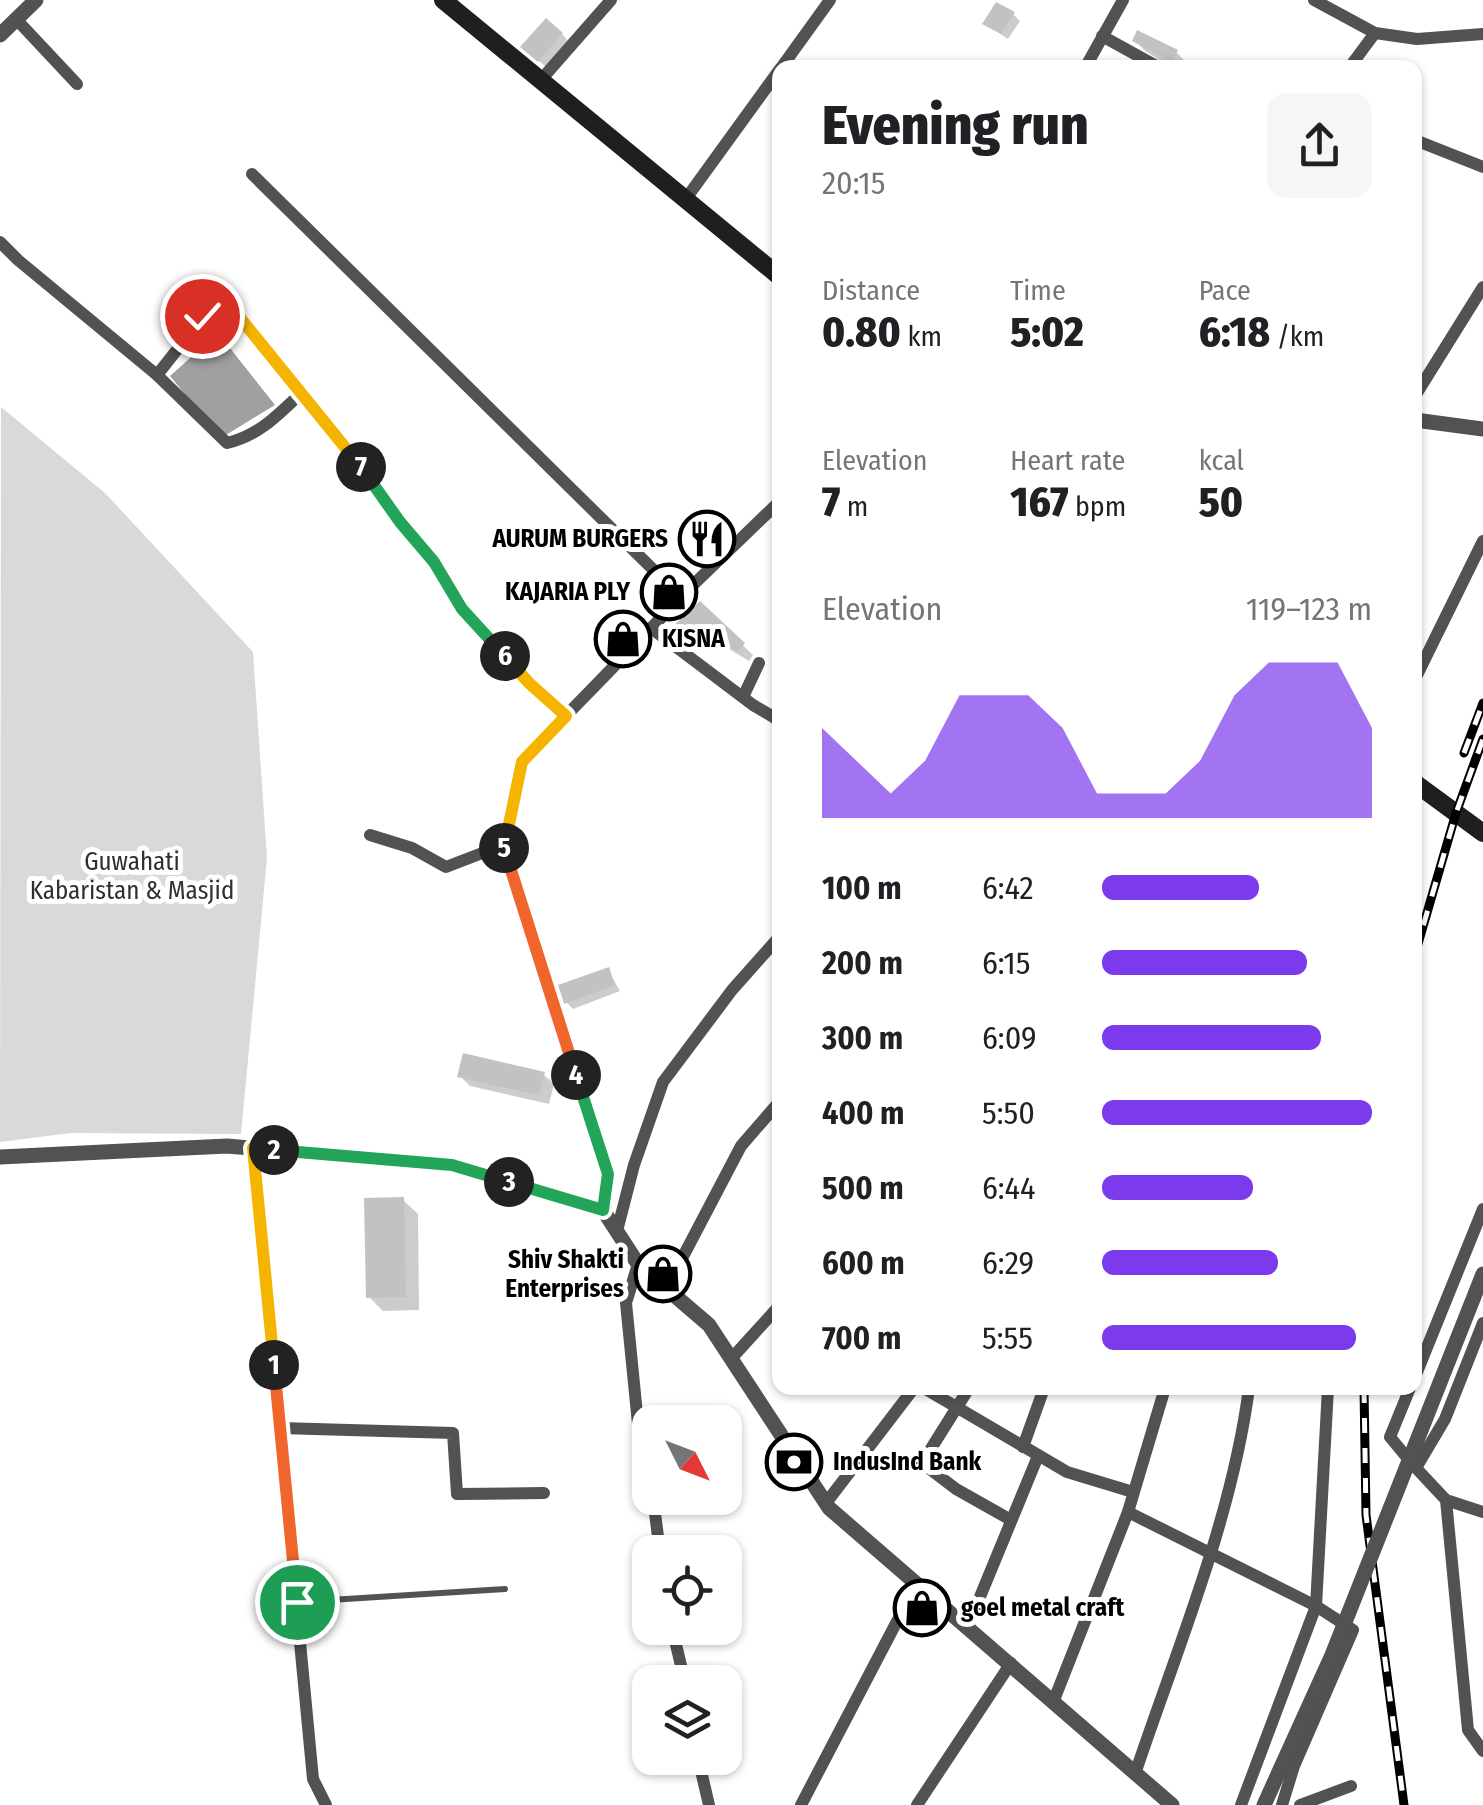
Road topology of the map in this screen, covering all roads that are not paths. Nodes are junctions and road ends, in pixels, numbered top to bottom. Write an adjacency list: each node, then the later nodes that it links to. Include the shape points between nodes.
1 (36, 0): 7 (street)
2 (443, 0): 17 (main road)
3 (611, 0): 17 (street)
4 (830, 0): 12 (street)
5 (1123, 0): 11 (street)
6 (1314, 0): 9 (street)
7 (16, 19): 8 (street); 18 (street)
8 (0, 34)
9 (1376, 34): 10 (street); 15 (street)
10 (1483, 34)
11 (1102, 36): 13 (street); 14 (street)
12 (786, 60)
13 (1088, 60)
14 (1146, 60)
15 (1355, 60)
16 (772, 79): 22 (street)
17 (540, 81): 22 (main road)
18 (76, 84)
19 (1422, 143): 20 (street)
20 (1483, 167)
21 (252, 174): 33 (street)
22 (685, 200): 24 (main road)
23 (0, 242): 26 (street)
24 (772, 271)
25 (1483, 288): 27 (street)
26 (158, 375): 28 (street, via 227,443 270,423); 28 (street, via 202,316 220,303 232,308)
27 (1422, 385)
28 (300, 394): 38 (street, via 434,562 462,609)
29 (1422, 421): 30 (street)
30 (1483, 429)
31 (772, 509): 33 (street)
32 (1483, 541): 35 (street)
33 (681, 597): 34 (street)
34 (651, 628): 37 (street); 38 (street)
35 (1422, 663)
36 (759, 664): 37 (street)
37 (743, 698): 39 (street)
38 (566, 716): 43 (street, via 522,762)
39 (772, 716)
40 (1422, 788): 41 (main road)
41 (1483, 834)
42 (370, 835): 43 (street, via 446,867)
43 (503, 845): 48 (street, via 608,1174)
44 (772, 945): 50 (street, via 663,1082)
45 (772, 1110): 53 (street, via 741,1146)
46 (253, 1148): 47 (street); 48 (street, via 452,1165); 68 (street)
47 (0, 1157)
48 (603, 1210): 50 (street)
49 (1483, 1210): 57 (street)
50 (617, 1231): 51 (street)
51 (638, 1264): 53 (street); 66 (street, via 626,1303)
52 (1483, 1274): 97 (street, bridge, via 1332,1655)
53 (666, 1289): 56 (street, via 708,1326)
54 (772, 1314): 56 (street)
55 (1483, 1322): 71 (street, via 1445,1419)
56 (730, 1359): 75 (street)
57 (1422, 1360)
58 (909, 1395): 75 (street)
59 (935, 1395): 67 (street)
60 (964, 1395): 67 (street)
61 (1041, 1395): 69 (street)
62 (1163, 1395): 72 (street)
63 (1247, 1395): 79 (street)
64 (1328, 1395): 83 (street)
65 (1407, 1395): 71 (street, via 1390,1437)
66 (636, 1405)
67 (956, 1408): 69 (street); 78 (street, via 922,1463)
68 (280, 1428): 73 (street, via 453,1433 457,1494); 82 (street)
69 (1023, 1446): 70 (street)
70 (1038, 1456): 72 (street); 78 (street)
71 (1416, 1468): 74 (street)
72 (1134, 1492): 76 (street)
73 (544, 1494)
74 (1446, 1500): 77 (street); 87 (street, via 1468,1730)
75 (826, 1503): 80 (street)
76 (1128, 1512): 79 (street); 86 (street)
77 (1483, 1512)
78 (1012, 1520): 84 (street)
79 (1209, 1552): 83 (street); 88 (street)
80 (917, 1583): 84 (street); 94 (street)
81 (505, 1590): 82 (lane)
82 (297, 1602): 92 (street, via 314,1779)
83 (1316, 1606): 96 (street); 98 (street, via 1353,1630)
84 (968, 1626): 85 (street)
85 (1011, 1663): 86 (street); 95 (street)
86 (1054, 1700): 88 (street)
87 (1483, 1751)
88 (1136, 1771): 91 (street)
89 (702, 1775): 93 (street)
90 (1351, 1786): 99 (street)
91 (1163, 1802)
92 (326, 1805)
93 (709, 1805)
94 (801, 1805)
95 (916, 1805)
96 (1241, 1805)
97 (1264, 1805)
98 (1282, 1805)
99 (1300, 1805)

